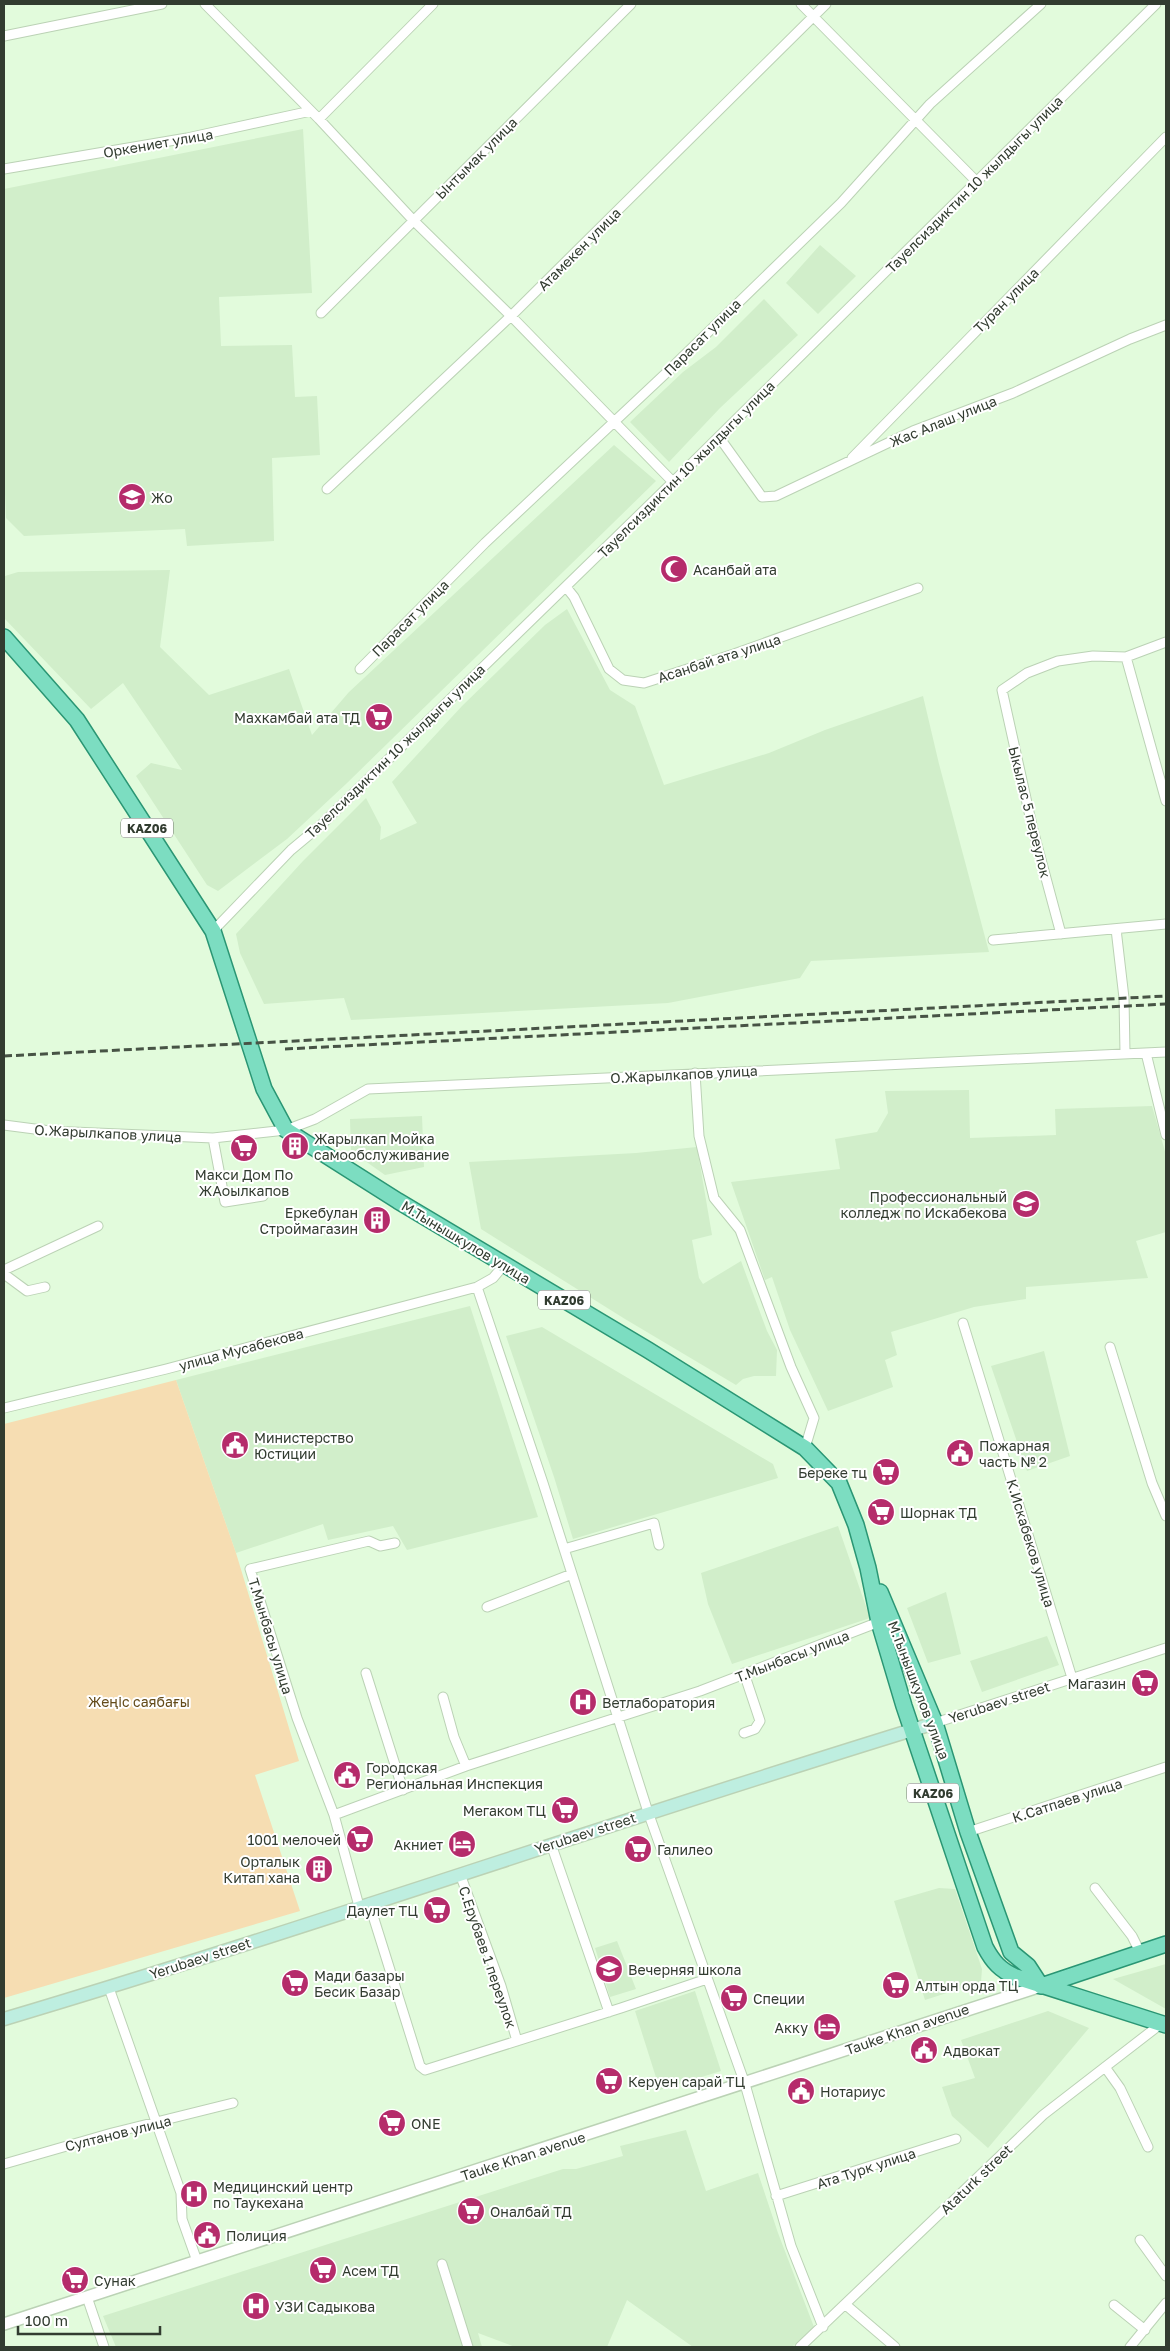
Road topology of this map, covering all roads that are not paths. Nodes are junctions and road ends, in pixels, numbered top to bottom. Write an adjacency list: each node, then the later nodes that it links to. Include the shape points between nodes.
1 (162, 4): 10 (street)
2 (205, 4): 11 (street)
3 (433, 4): 12 (street)
4 (631, 4): 17 (street, Ынтымак улица)
5 (801, 4): 9 (street)
6 (826, 4): 9 (street, Атамекен улица)
7 (1041, 4): 13 (street, Парасат улица, via 930,104)
8 (1156, 4): 16 (street, Тауелсиздиктин 10 жылдыгы улица)
9 (813, 17): 13 (street); 19 (street, Атамекен улица)
10 (4, 36)
11 (310, 111): 12 (street); 15 (street, Оркениет улица, via 187,138)
12 (319, 119): 17 (street)
13 (918, 120): 16 (street); 21 (street, Парасат улица, via 841,203)
14 (1166, 137): 23 (street, Туран улица)
15 (4, 169)
16 (977, 182): 22 (street, Тауелсиздиктин 10 жылдыгы улица)
17 (413, 220): 18 (street, Ынтымак улица); 19 (street)
18 (321, 313)
19 (511, 316): 21 (street); 25 (street, Атамекен улица)
20 (1166, 325): 23 (street, Жас Алаш улица, via 1130,338 1013,393 913,430)
21 (614, 422): 24 (street); 31 (street, Парасат улица, via 485,543)
22 (719, 437): 23 (street, Жас Алаш улица, via 762,498 776,496); 24 (street, Тауелсиздиктин 10 жылдыгы улица)
23 (847, 464)
24 (673, 482): 26 (street, Тауелсиздиктин 10 жылдыгы улица)
25 (327, 489)
26 (566, 587): 27 (street, Асанбай ата улица, via 609,669 623,680 644,683); 35 (street, Тауелсиздиктин 10 жылдыгы улица, via 321,825 291,850)
27 (918, 588)
28 (4, 637): 35 (main road, KАZ06, via 77,720)
29 (1166, 642): 30 (street)
30 (1126, 657): 32 (street); 36 (street, Ыкылас 5 переулок, via 1093,656 1058,661 1027,673 1002,690 1033,830)
31 (360, 668)
32 (1166, 800)
33 (1166, 924): 34 (street)
34 (1116, 929): 36 (street); 39 (street, via 1124,998)
35 (213, 931): 43 (main road, М.Тынышкулов улица / KАZ06, via 264,1089)
36 (1061, 934): 37 (street)
37 (993, 940)
38 (1166, 1052): 40 (street, О.Жарылкапов улица)
39 (1125, 1053): 40 (street, О.Жарылкапов улица); 41 (street, О.Жарылкапов улица)
40 (1146, 1053): 44 (street)
41 (695, 1073): 43 (street, О.Жарылкапов улица, via 368,1089 314,1119); 55 (street, via 699,1136 714,1198 740,1230 791,1367 814,1418)
42 (4, 1125): 45 (street, О.Жарылкапов улица, via 50,1131)
43 (286, 1130): 45 (street, О.Жарылкапов улица); 48 (main road, М.Тынышкулов улица / KАZ06)
44 (1166, 1135)
45 (213, 1138): 46 (street, via 225,1202)
46 (263, 1196)
47 (98, 1226): 49 (street)
48 (504, 1265): 50 (street, via 493,1278); 55 (main road, М.Тынышкулов улица / KАZ06)
49 (4, 1272): 51 (street, via 27,1291)
50 (477, 1287): 54 (street, улица Мусабекова); 59 (street)
51 (44, 1288)
52 (963, 1323): 67 (street, К.Искабеков улица)
53 (1110, 1346): 56 (street, via 1152,1483)
54 (4, 1408)
55 (805, 1448): 60 (main road, М.Тынышкулов улица / KАZ06, via 839,1483 856,1525)
56 (1166, 1516)
57 (396, 1543): 77 (street, Т.Мынбасы улица, via 380,1546 369,1541 250,1570 297,1718)
58 (658, 1545): 59 (street, via 654,1523)
59 (564, 1549): 61 (street)
60 (868, 1568): 63 (main road, М.Тынышкулов улица / KАZ06); 70 (main road, М.Тынышкулов улица / KАZ06)
61 (572, 1574): 62 (street); 69 (street)
62 (487, 1607)
63 (879, 1622): 65 (street, Т.Мынбасы улица); 71 (main road, М.Тынышкулов улица / KАZ06)
64 (1166, 1648): 67 (street, Yerubaev street)
65 (744, 1673): 69 (street, Т.Мынбасы улица); 72 (street, via 760,1721 755,1729)
66 (366, 1674): 75 (street)
67 (1072, 1678): 70 (street, Yerubaev street)
68 (443, 1697): 73 (street)
69 (618, 1717): 73 (street, Т.Мынбасы улица); 76 (street)
70 (935, 1723): 71 (main road, Yerubaev street); 78 (main road, М.Тынышкулов улица / KАZ06)
71 (912, 1730): 76 (main road, Yerubaev street); 86 (main road, М.Тынышкулов улица / KАZ06, via 985,1947 994,1963 1005,1972)
72 (744, 1733)
73 (466, 1766): 75 (street, Т.Мынбасы улица)
74 (1166, 1767): 78 (street, К.Сатпаев улица)
75 (403, 1790): 77 (street, Т.Мынбасы улица)
76 (648, 1812): 79 (main road, Yerubaev street); 85 (street)
77 (334, 1814): 82 (street, Т.Мынбасы улица)
78 (968, 1832): 86 (main road, М.Тынышкулов улица / KАZ06, via 1011,1952 1028,1966)
79 (551, 1844): 80 (main road, Yerubaev street); 88 (street)
80 (460, 1874): 82 (main road, Yerubaev street); 91 (street, С.Ерубаев 1 переулок, via 501,1986)
81 (1095, 1888): 84 (street, via 1132,1936)
82 (364, 1905): 87 (main road, Yerubaev street); 91 (street, Т.Мынбасы улица, via 422,2069)
83 (1166, 1944): 84 (main road)
84 (1140, 1952): 86 (main road)
85 (707, 1979): 88 (street); 93 (street)
86 (1041, 1986): 90 (main road, KАZ06); 93 (street, Tauke Khan avenue)
87 (109, 1988): 89 (main road, Yerubaev street); 95 (street)
88 (609, 2012): 91 (street)
89 (4, 2019)
90 (1164, 2024): 92 (street, Ataturk street)
91 (517, 2041)
92 (1105, 2067): 97 (street, via 1120,2088); 106 (street, Ataturk street, via 1043,2116)
93 (745, 2084): 99 (street); 101 (street, Tauke Khan avenue)
94 (233, 2103): 95 (street, Султанов улица)
95 (158, 2123): 98 (street, Султанов улица); 101 (street, via 181,2193 182,2219)
96 (956, 2140): 99 (street, Ата Турк улица)
97 (1148, 2147)
98 (4, 2164)
99 (776, 2196): 109 (street)
100 (1140, 2240): 103 (street)
101 (197, 2261): 104 (street, Tauke Khan avenue)
102 (442, 2264): 112 (street)
103 (1166, 2276)
104 (87, 2297): 108 (street, Tauke Khan avenue); 111 (street)
105 (1166, 2303): 110 (street)
106 (846, 2305): 109 (street, Ataturk street); 114 (street)
107 (1114, 2305): 110 (street)
108 (4, 2324)
109 (823, 2327): 113 (street, Ataturk street)
110 (1145, 2330): 115 (street)
111 (104, 2347)
112 (468, 2347)
113 (800, 2347)
114 (895, 2347)
115 (1130, 2347)

